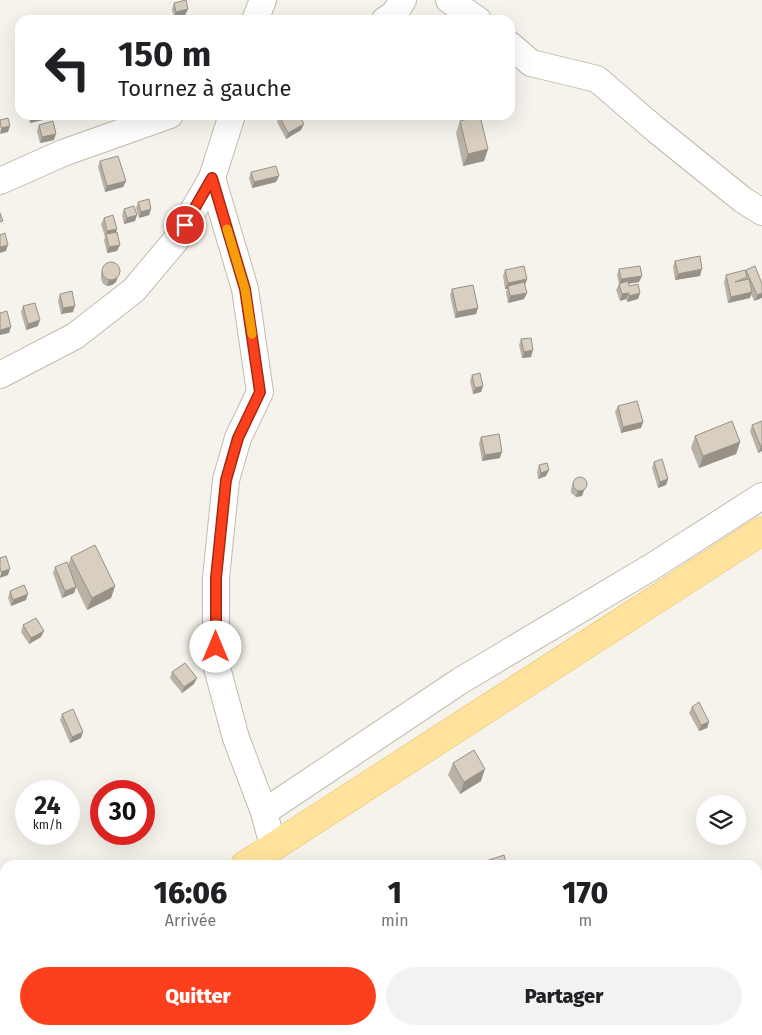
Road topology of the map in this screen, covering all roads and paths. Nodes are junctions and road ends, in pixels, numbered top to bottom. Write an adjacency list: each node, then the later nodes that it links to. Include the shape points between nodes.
1 (263, 0): 4 (street)
2 (403, 0): 5 (street)
3 (449, 0): 6 (street)
4 (257, 15)
5 (392, 15)
6 (471, 15)
7 (515, 49): 12 (street, via 531,63 597,78 670,141)
8 (156, 120): 11 (street)
9 (230, 120): 10 (street)
10 (212, 178): 13 (street, via 176,240 134,290 75,336); 16 (street, via 245,289 260,392 238,438 226,480 216,578 216,664 236,738)
11 (0, 181)
12 (762, 212)
13 (0, 375)
14 (762, 496): 16 (street, via 653,566 460,681)
15 (762, 532): 17 (main road)
16 (264, 812): 17 (street)
17 (273, 846): 18 (main road)
18 (252, 860)

